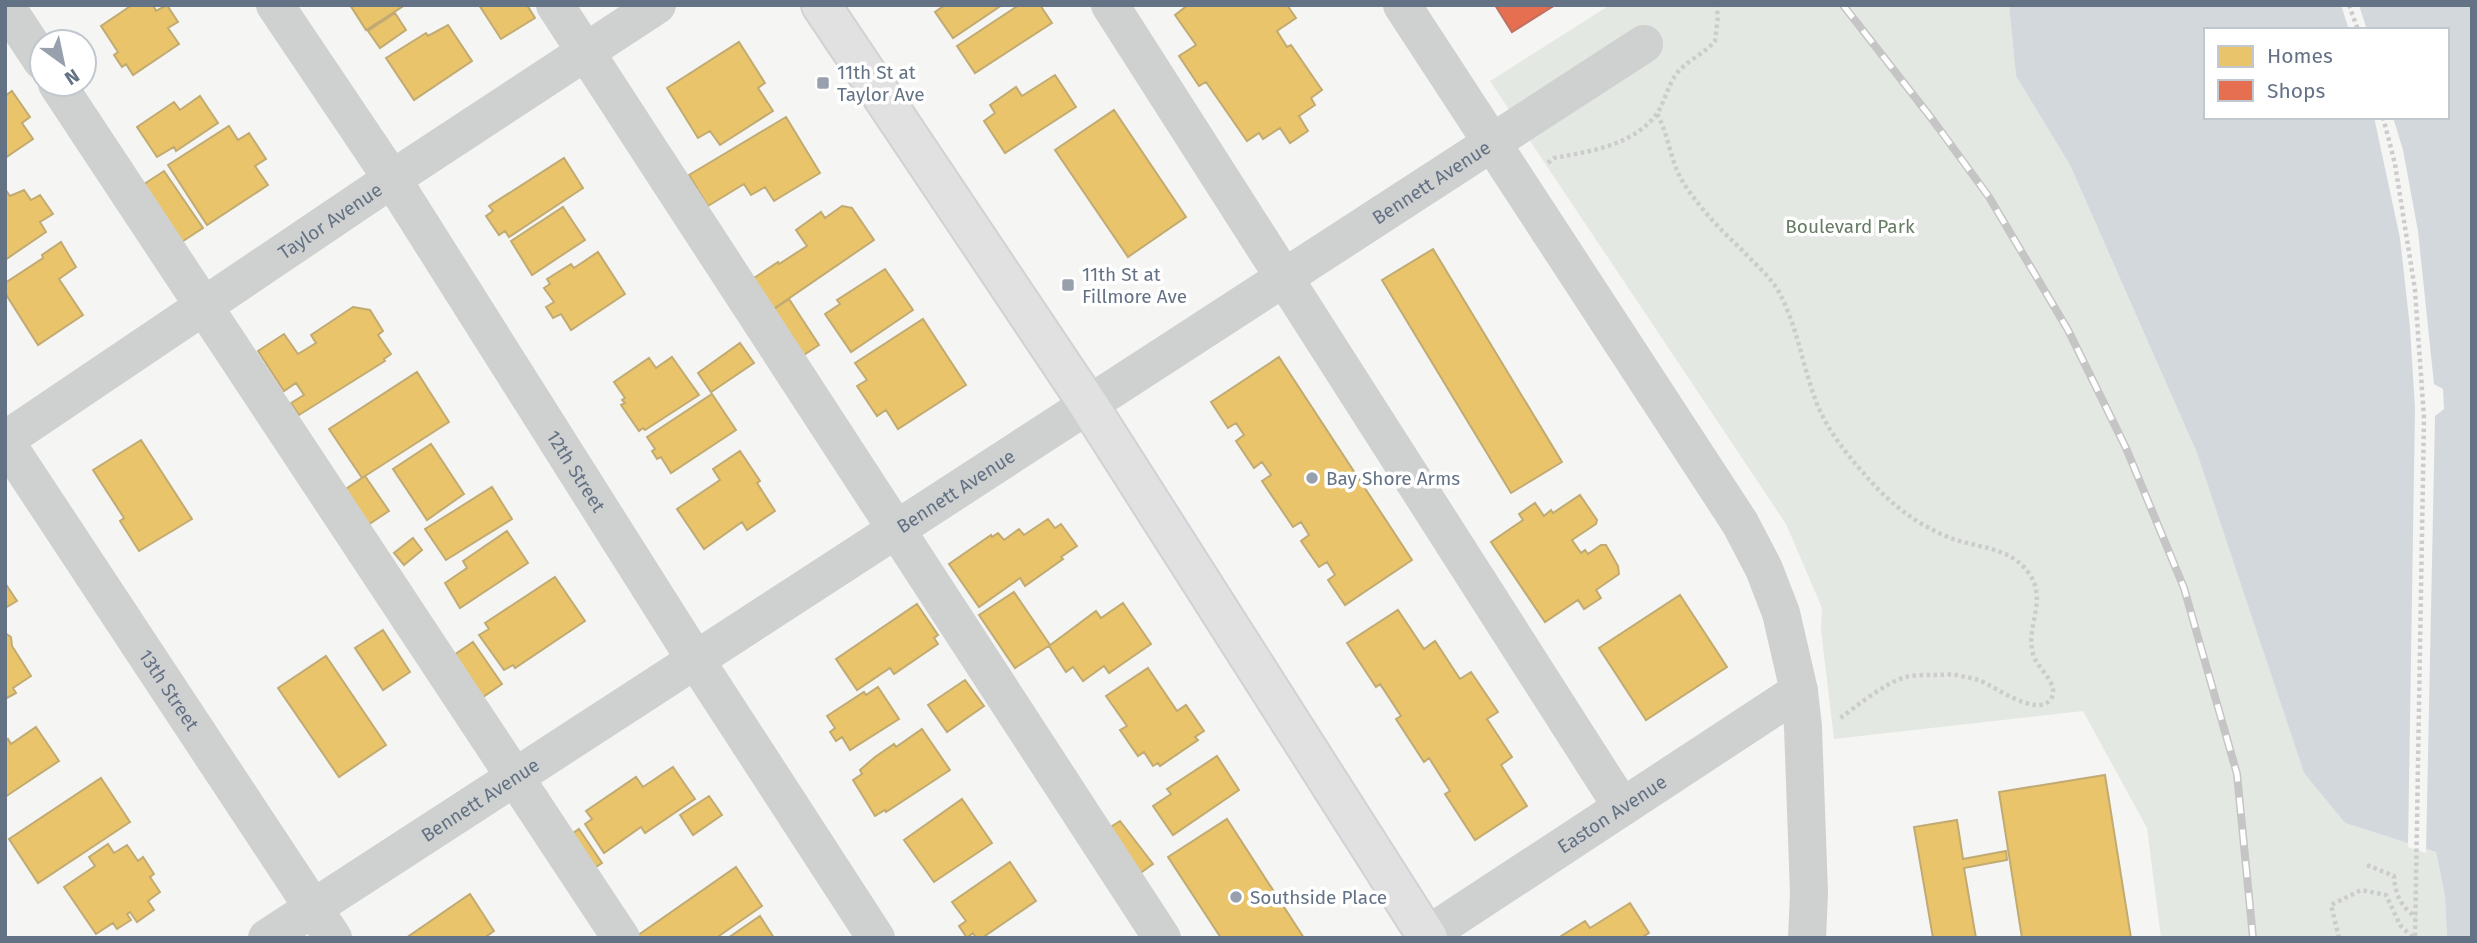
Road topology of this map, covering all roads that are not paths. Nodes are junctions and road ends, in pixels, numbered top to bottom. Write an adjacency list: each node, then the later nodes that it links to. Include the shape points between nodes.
1 (5, 5): 8 (street)
2 (275, 5): 13 (street, 12th Street)
3 (555, 5): 10 (street)
4 (657, 5): 10 (street, Taylor Avenue)
5 (821, 5): 16 (main road)
6 (1110, 5): 14 (street)
7 (1402, 5): 12 (street)
8 (28, 40)
9 (1644, 44): 12 (street, Bennett Avenue)
10 (585, 52): 13 (street, Taylor Avenue); 18 (street)
11 (66, 98): 15 (street)
12 (1492, 142): 14 (street, Bennett Avenue); 20 (street, via 1740,523 1781,613)
13 (392, 179): 15 (street, Taylor Avenue); 19 (street, 12th Street)
14 (1284, 277): 16 (street, Bennett Avenue); 22 (street)
15 (203, 306): 17 (street, Taylor Avenue); 21 (street)
16 (1088, 404): 18 (street, Bennett Avenue); 24 (main road)
17 (5, 440): 23 (street, 13th Street)
18 (897, 529): 19 (street, Bennett Avenue); 28 (street)
19 (695, 659): 21 (street, Bennett Avenue); 27 (street, 12th Street)
20 (1801, 709): 22 (street, Easton Avenue); 29 (street)
21 (515, 776): 23 (street, Bennett Avenue); 26 (street)
22 (1622, 807): 24 (street, Easton Avenue)
23 (323, 923): 25 (street, Bennett Avenue)
24 (1426, 937)
25 (267, 938)
26 (621, 938)
27 (876, 938)
28 (1162, 938)
29 (1807, 938)

